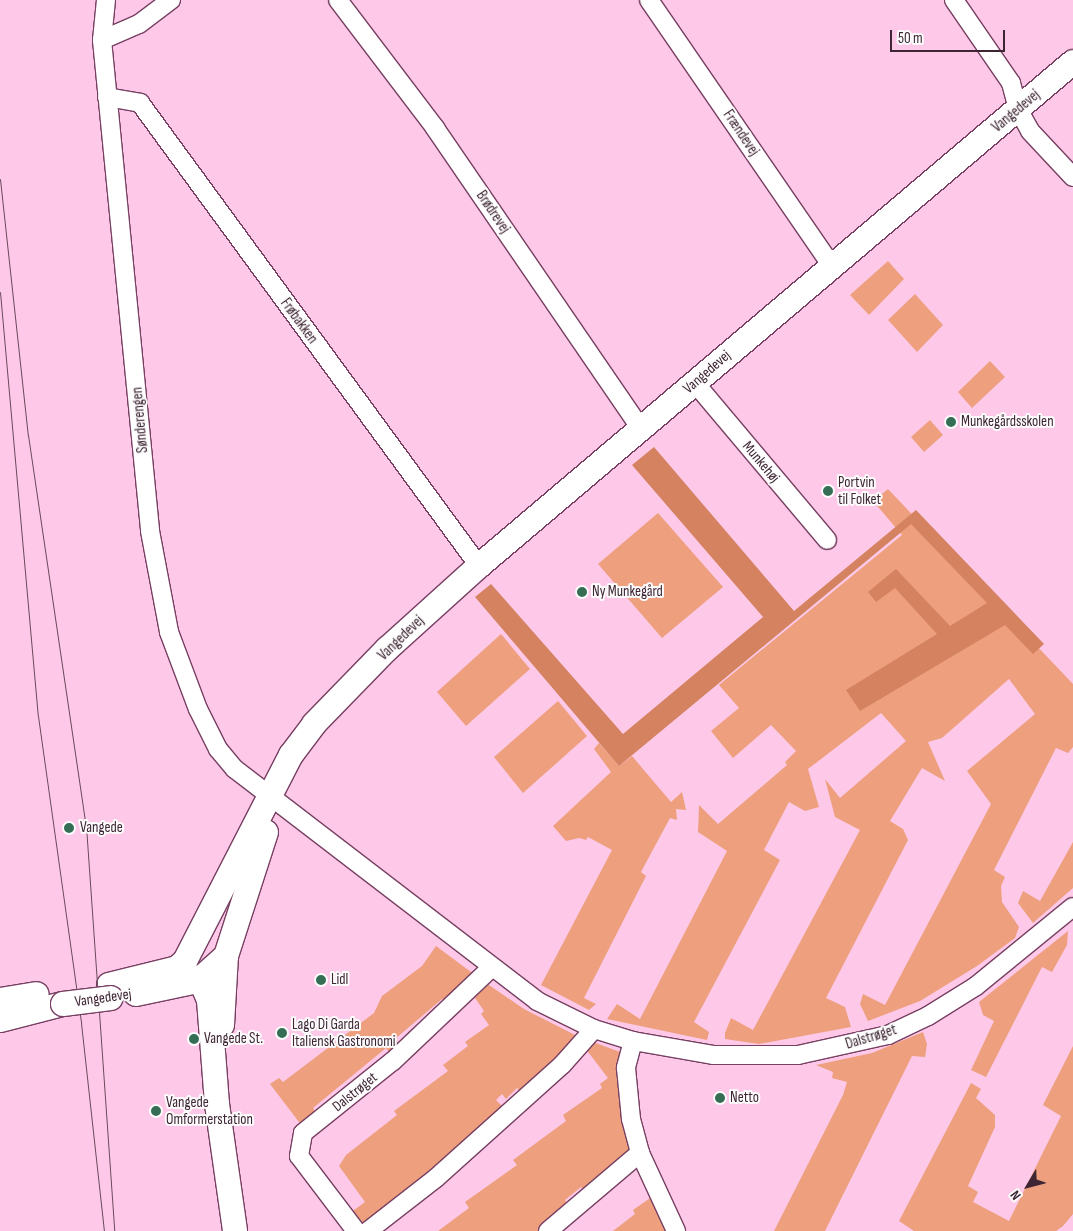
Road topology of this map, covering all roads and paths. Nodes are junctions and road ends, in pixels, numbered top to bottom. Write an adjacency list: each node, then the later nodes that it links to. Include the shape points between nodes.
1 (106, 0): 6 (street, Sønderengen)
2 (171, 0): 6 (street, via 139,24)
3 (338, 0): 13 (street, Brødrevej, via 435,128)
4 (650, 0): 11 (street, Frændevej)
5 (954, 0): 9 (street, via 1011,83)
6 (102, 40): 8 (street, Sønderengen)
7 (1073, 62): 9 (street, Vangedevej)
8 (107, 97): 15 (street, Frøbakken, via 140,103); 16 (street, Sønderengen, via 150,531 169,632 198,709 218,749 235,769)
9 (1018, 109): 10 (street, via 1030,131); 11 (street, Vangedevej)
10 (1073, 177)
11 (832, 266): 12 (street, Vangedevej)
12 (695, 383): 13 (street, Vangedevej); 14 (street, Munkehøj)
13 (642, 429): 15 (street, Vangedevej)
14 (827, 540)
15 (479, 566): 16 (street, Vangedevej, via 387,649 349,691)
16 (274, 798): 17 (street, Vangedevej); 20 (street, Dalstrøget); 21 (street, Vangedevej, via 246,900)
17 (242, 853): 19 (street, Vangedevej, via 185,961); 21 (street)
18 (1073, 907): 27 (street, Dalstrøget, via 976,986 928,1016 888,1035 798,1055 713,1055)
19 (177, 968): 21 (street); 23 (street, Vangedevej)
20 (491, 968): 26 (street, Dalstrøget, via 537,1001); 30 (street, Dalstrøget, via 393,1061 303,1133 299,1156)
21 (209, 983): 23 (street, Vangedevej); 29 (street, via 214,1078)
22 (0, 988): 24 (street)
23 (112, 993): 24 (street, Vangedevej, bridge)
24 (60, 995): 25 (street, Vangedevej)
25 (2, 1013)
26 (594, 1029): 27 (street, Dalstrøget); 31 (street, via 562,1065 436,1178)
27 (633, 1041): 28 (street, via 626,1068 626,1093)
28 (640, 1153): 32 (street); 33 (street)
29 (235, 1231)
30 (356, 1231)
31 (368, 1231)
32 (548, 1231)
33 (676, 1231)

